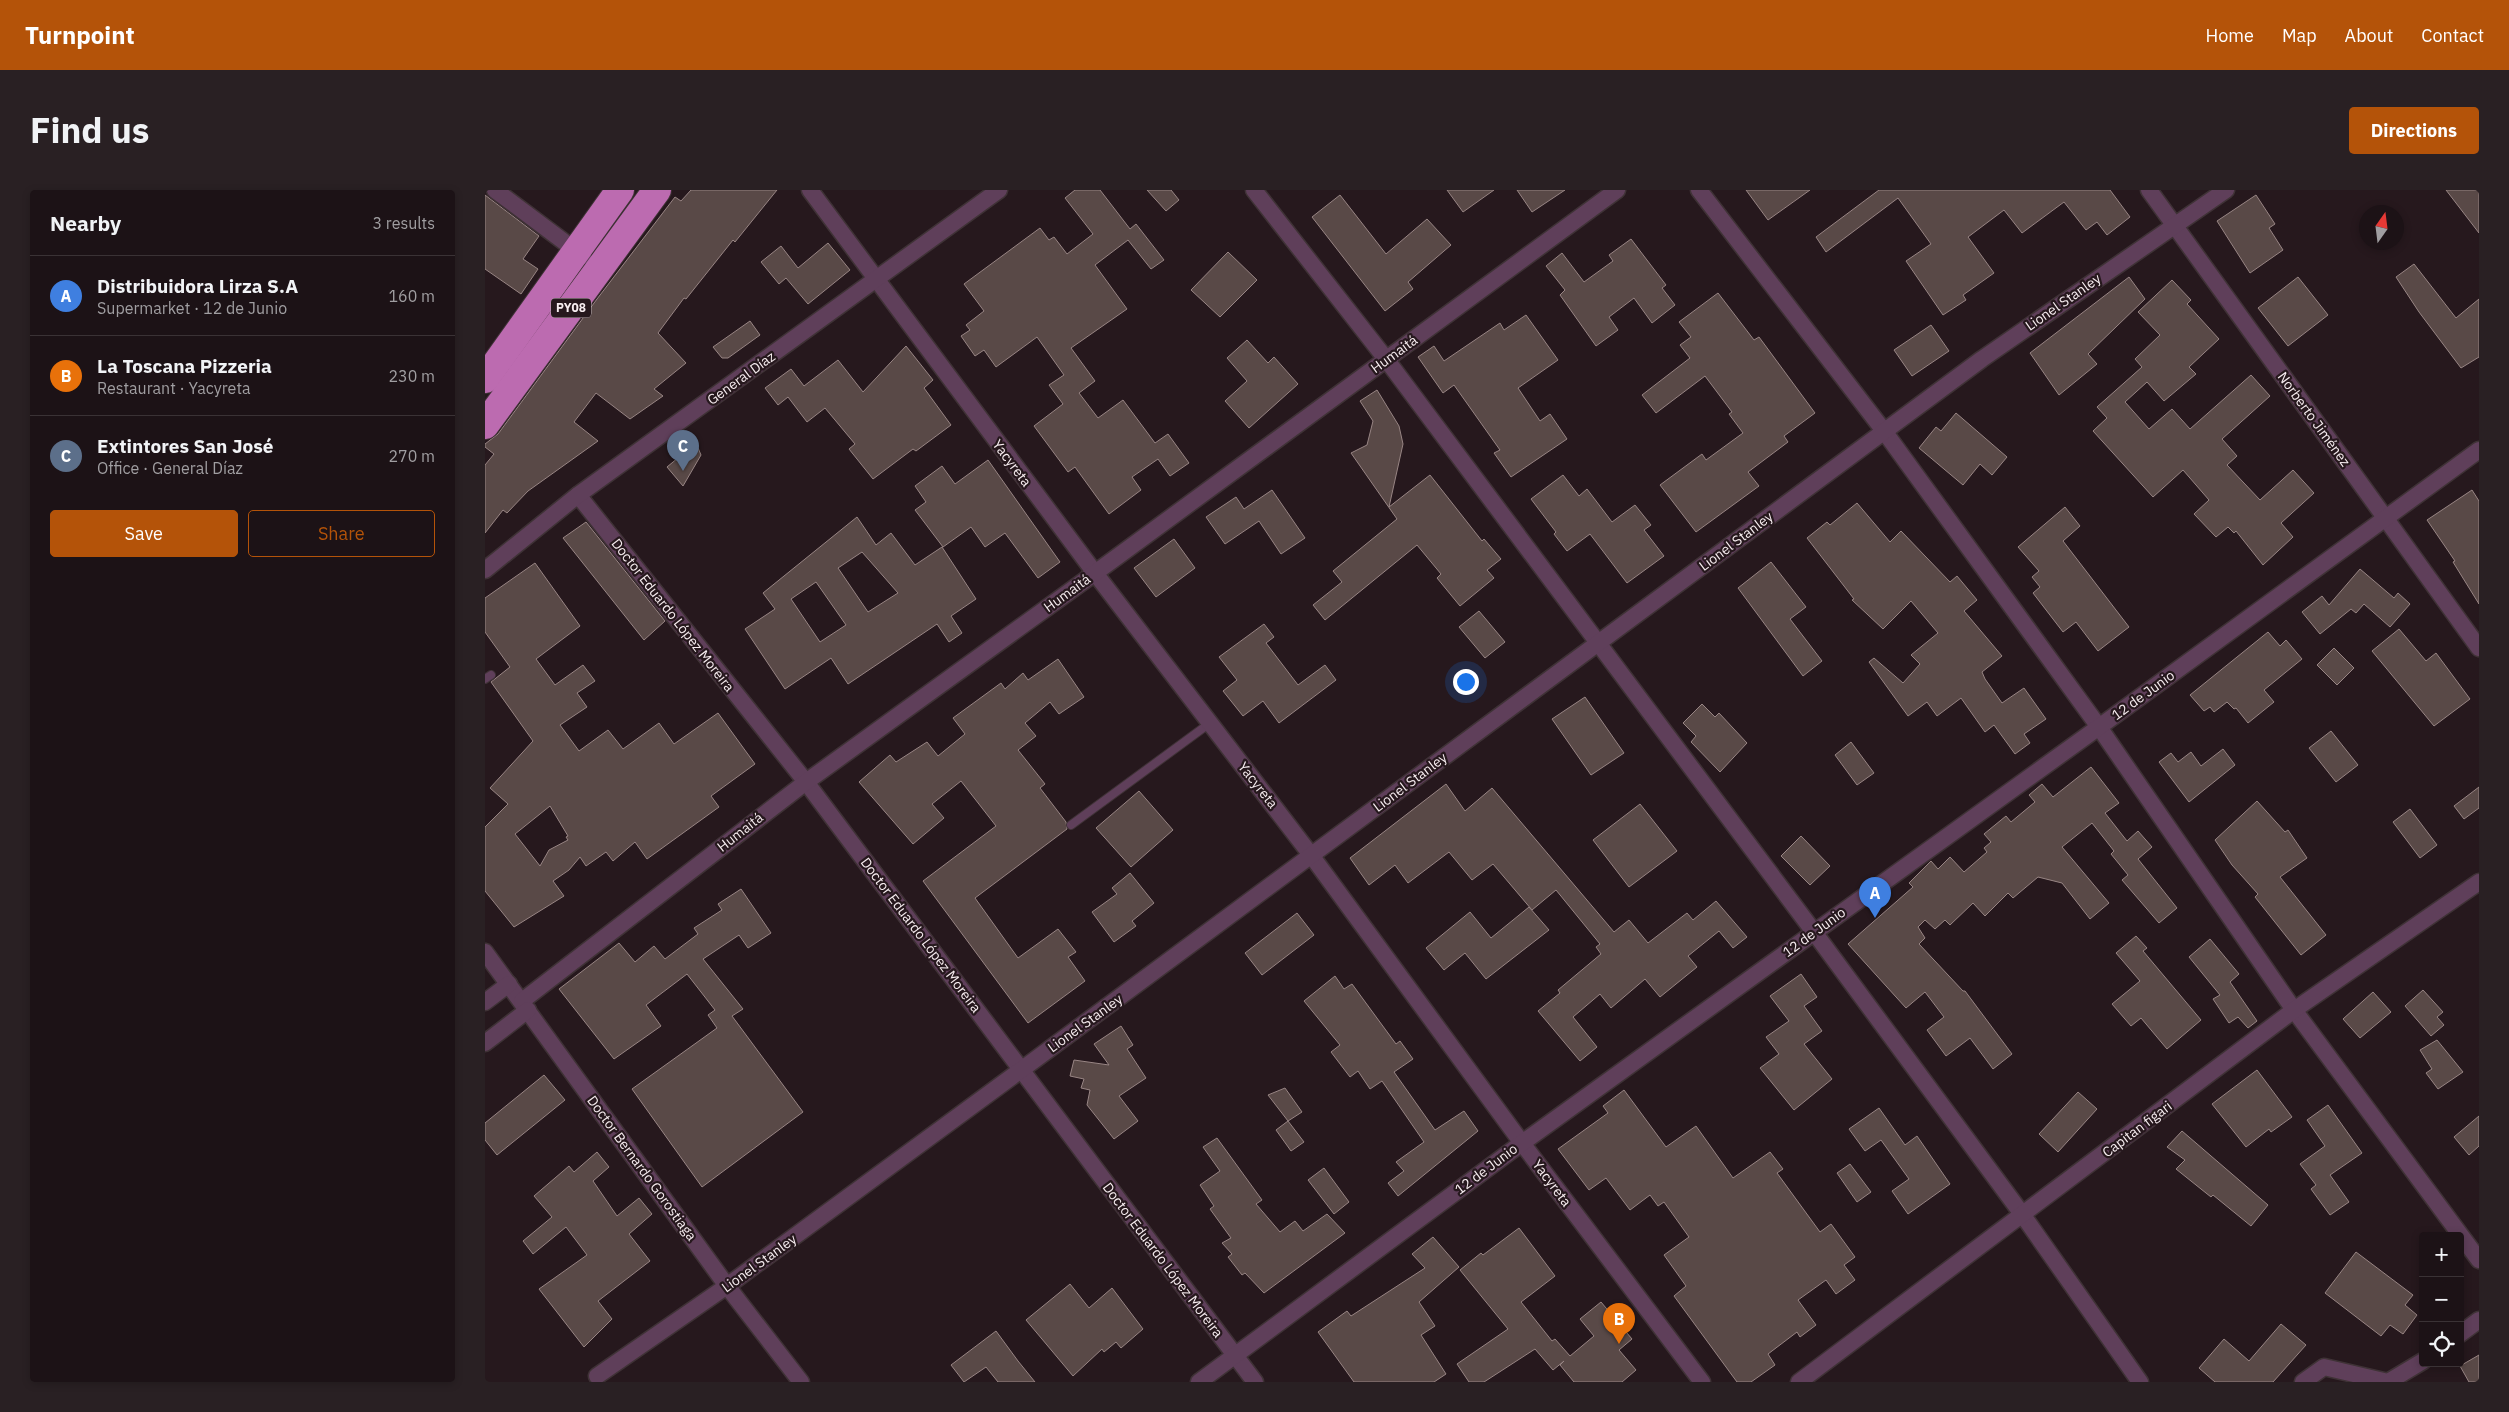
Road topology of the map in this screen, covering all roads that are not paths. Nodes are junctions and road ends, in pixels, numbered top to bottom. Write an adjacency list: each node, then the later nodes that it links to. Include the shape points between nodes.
1 (495, 190): 12 (street)
2 (620, 190): 12 (highway, PY08)
3 (657, 190): 13 (highway, PY08)
4 (810, 190): 14 (street, Yacyreta)
5 (999, 190): 14 (street, General Díaz)
6 (1254, 190): 15 (street)
7 (1617, 190): 15 (street, Humaitá)
8 (1699, 190): 18 (street)
9 (2149, 190): 11 (street, Norberto Jiménez)
10 (2226, 190): 11 (street, Lionel Stanley)
11 (2175, 226): 18 (street, Lionel Stanley, via 1982,358); 21 (street, Norberto Jiménez)
12 (577, 251): 13 (street); 16 (highway, PY08)
13 (601, 267): 17 (highway, PY08)
14 (875, 280): 20 (street, General Díaz); 23 (street, Yacyreta)
15 (1386, 359): 23 (street, Humaitá); 24 (street)
16 (485, 379)
17 (485, 425)
18 (1884, 431): 24 (street, Lionel Stanley); 27 (street)
19 (2479, 450): 21 (street, 12 de Junio)
20 (579, 495): 22 (street, General Díaz); 28 (street, Doctor Eduardo López Moreira)
21 (2386, 518): 25 (street, Norberto Jiménez); 27 (street, 12 de Junio)
22 (485, 570)
23 (1095, 573): 26 (street, Yacyreta); 28 (street, Humaitá)
24 (1597, 644): 30 (street, Lionel Stanley); 32 (street)
25 (2479, 648)
26 (1210, 723): 29 (lane); 30 (street, Yacyreta)
27 (2099, 727): 32 (street, 12 de Junio); 37 (street)
28 (806, 782): 36 (street, Humaitá); 39 (street, Doctor Eduardo López Moreira)
29 (1071, 825)
30 (1311, 855): 39 (street, Lionel Stanley); 40 (street, Yacyreta)
31 (2479, 882): 37 (street, Capitan figari)
32 (1814, 932): 40 (street, 12 de Junio); 41 (street)
33 (485, 952): 34 (street, Doctor Bernardo Gorostiaga)
34 (509, 984): 35 (street); 36 (street, Doctor Bernardo Gorostiaga)
35 (485, 1002)
36 (525, 1006): 38 (street, Humaitá); 43 (street, Doctor Bernardo Gorostiaga)
37 (2295, 1010): 41 (street, Capitan figari); 42 (street)
38 (485, 1043)
39 (1021, 1070): 43 (street, Lionel Stanley); 46 (street, Doctor Eduardo López Moreira)
40 (1522, 1143): 46 (street, 12 de Junio); 52 (street, Yacyreta)
41 (2022, 1214): 53 (street, Capitan figari); 54 (street)
42 (2479, 1260)
43 (727, 1286): 48 (street, Lionel Stanley); 49 (street, Doctor Bernardo Gorostiaga)
44 (2479, 1320): 45 (street)
45 (2464, 1331)
46 (1235, 1356): 50 (street, 12 de Junio); 51 (street, Doctor Eduardo López Moreira)
47 (2419, 1363): 55 (street, via 2388,1382 2323,1367)
48 (597, 1376)
49 (801, 1382)
50 (1199, 1382)
51 (1255, 1382)
52 (1702, 1382)
53 (1799, 1382)
54 (2140, 1382)
55 (2303, 1382)

